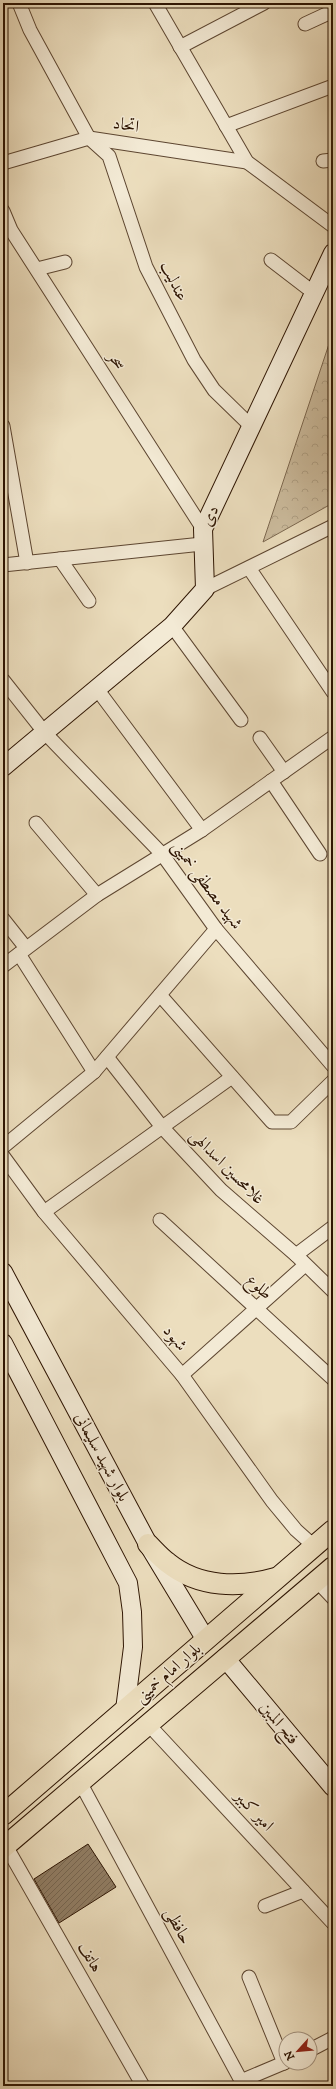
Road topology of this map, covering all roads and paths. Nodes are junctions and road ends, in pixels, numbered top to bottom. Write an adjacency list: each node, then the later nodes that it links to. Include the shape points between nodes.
1 (20, 3): 9 (street, عندلیب, via 30,30)
2 (155, 3): 6 (street)
3 (264, 3): 6 (street)
4 (333, 11): 5 (street)
5 (305, 24)
6 (180, 47): 8 (street)
7 (333, 86): 8 (street)
8 (226, 126): 10 (street)
9 (89, 138): 10 (street, اتحاد); 11 (street, اتحاد); 20 (street, عندلیب, via 109,156 146,267 194,360 214,390)
10 (246, 162): 13 (street)
11 (3, 163)
12 (3, 211): 17 (street, سحر)
13 (333, 226)
14 (333, 253): 18 (main road, دی)
15 (271, 260): 18 (street)
16 (65, 262): 17 (street)
17 (36, 269): 22 (street, سحر)
18 (314, 293): 20 (main road, دی)
19 (3, 426): 24 (street)
20 (251, 426): 22 (main road, دی)
21 (333, 526): 26 (street)
22 (202, 537): 23 (street); 27 (main road, دی)
23 (60, 559): 24 (street); 28 (street)
24 (27, 563): 25 (street)
25 (3, 565)
26 (249, 568): 27 (street); 32 (street)
27 (205, 589): 29 (main road)
28 (89, 601)
29 (172, 626): 31 (main road); 33 (street)
30 (3, 680): 34 (street, شهید مصطفی خمینی)
31 (97, 689): 34 (main road); 41 (street)
32 (333, 692)
33 (241, 720)
34 (45, 733): 37 (main road); 42 (street, شهید مصطفی خمینی)
35 (333, 737): 38 (street)
36 (260, 738): 38 (street)
37 (3, 767)
38 (284, 772): 39 (street)
39 (271, 781): 41 (street); 43 (street)
40 (36, 824): 44 (street)
41 (202, 830): 42 (street)
42 (162, 854): 44 (street); 46 (street, شهید مصطفی خمینی)
43 (320, 854)
44 (97, 895): 47 (street)
45 (3, 919): 47 (street)
46 (216, 928): 49 (street); 51 (street, شهید مصطفی خمینی)
47 (23, 951): 48 (street); 52 (street)
48 (3, 966)
49 (160, 995): 50 (street); 53 (street)
50 (107, 1057): 52 (street); 55 (street, غلامحسین اسدالهی)
51 (333, 1066)
52 (94, 1072): 56 (street)
53 (232, 1076): 54 (street, via 272,1122 291,1122); 55 (street)
54 (333, 1081)
55 (162, 1127): 58 (street); 61 (street, غلامحسین اسدالهی, via 221,1190)
56 (3, 1147)
57 (3, 1156): 58 (street, شهود)
58 (44, 1212): 67 (street, شهود)
59 (160, 1220): 65 (street, طلوع)
60 (333, 1227): 61 (street)
61 (296, 1255): 62 (street, غلامحسین اسدالهی)
62 (306, 1265): 64 (street, غلامحسین اسدالهی); 65 (street)
63 (3, 1272): 70 (main road, بلوار شهید سلیمانی)
64 (333, 1291)
65 (256, 1309): 67 (street); 68 (street, طلوع)
66 (3, 1344): 78 (main road, بلوار شهید سلیمانی, via 128,1583 133,1646)
67 (182, 1375): 71 (street, شهود, via 272,1501 296,1530)
68 (333, 1380)
69 (333, 1530): 71 (main road, بلوار امام خمینی)
70 (148, 1544): 73 (main road, via 169,1564 202,1580 224,1585 253,1585); 76 (main road, بلوار شهید سلیمانی)
71 (315, 1546): 73 (main road, بلوار امام خمینی)
72 (333, 1567): 74 (main road, بلوار امام خمینی)
73 (281, 1577): 76 (main road, بلوار امام خمینی)
74 (317, 1581): 75 (street); 77 (main road, بلوار امام خمینی)
75 (333, 1598)
76 (206, 1640): 77 (main road); 78 (main road, بلوار امام خمینی)
77 (225, 1658): 79 (main road, بلوار امام خمینی); 81 (main road, فتح المبین)
78 (125, 1710): 82 (main road, بلوار امام خمینی)
79 (148, 1724): 80 (main road, بلوار امام خمینی); 84 (street, امیر کبیر)
80 (80, 1782): 83 (main road, بلوار امام خمینی); 92 (street, حافظی)
81 (333, 1787)
82 (3, 1815)
83 (4, 1847): 93 (street, هاتف)
84 (303, 1891): 85 (street); 86 (street, امیر کبیر)
85 (265, 1906)
86 (333, 1923)
87 (249, 1977): 89 (street)
88 (333, 2038): 90 (street)
89 (278, 2046)
90 (318, 2046)
91 (278, 2066): 92 (street)
92 (243, 2084)
93 (143, 2086)

